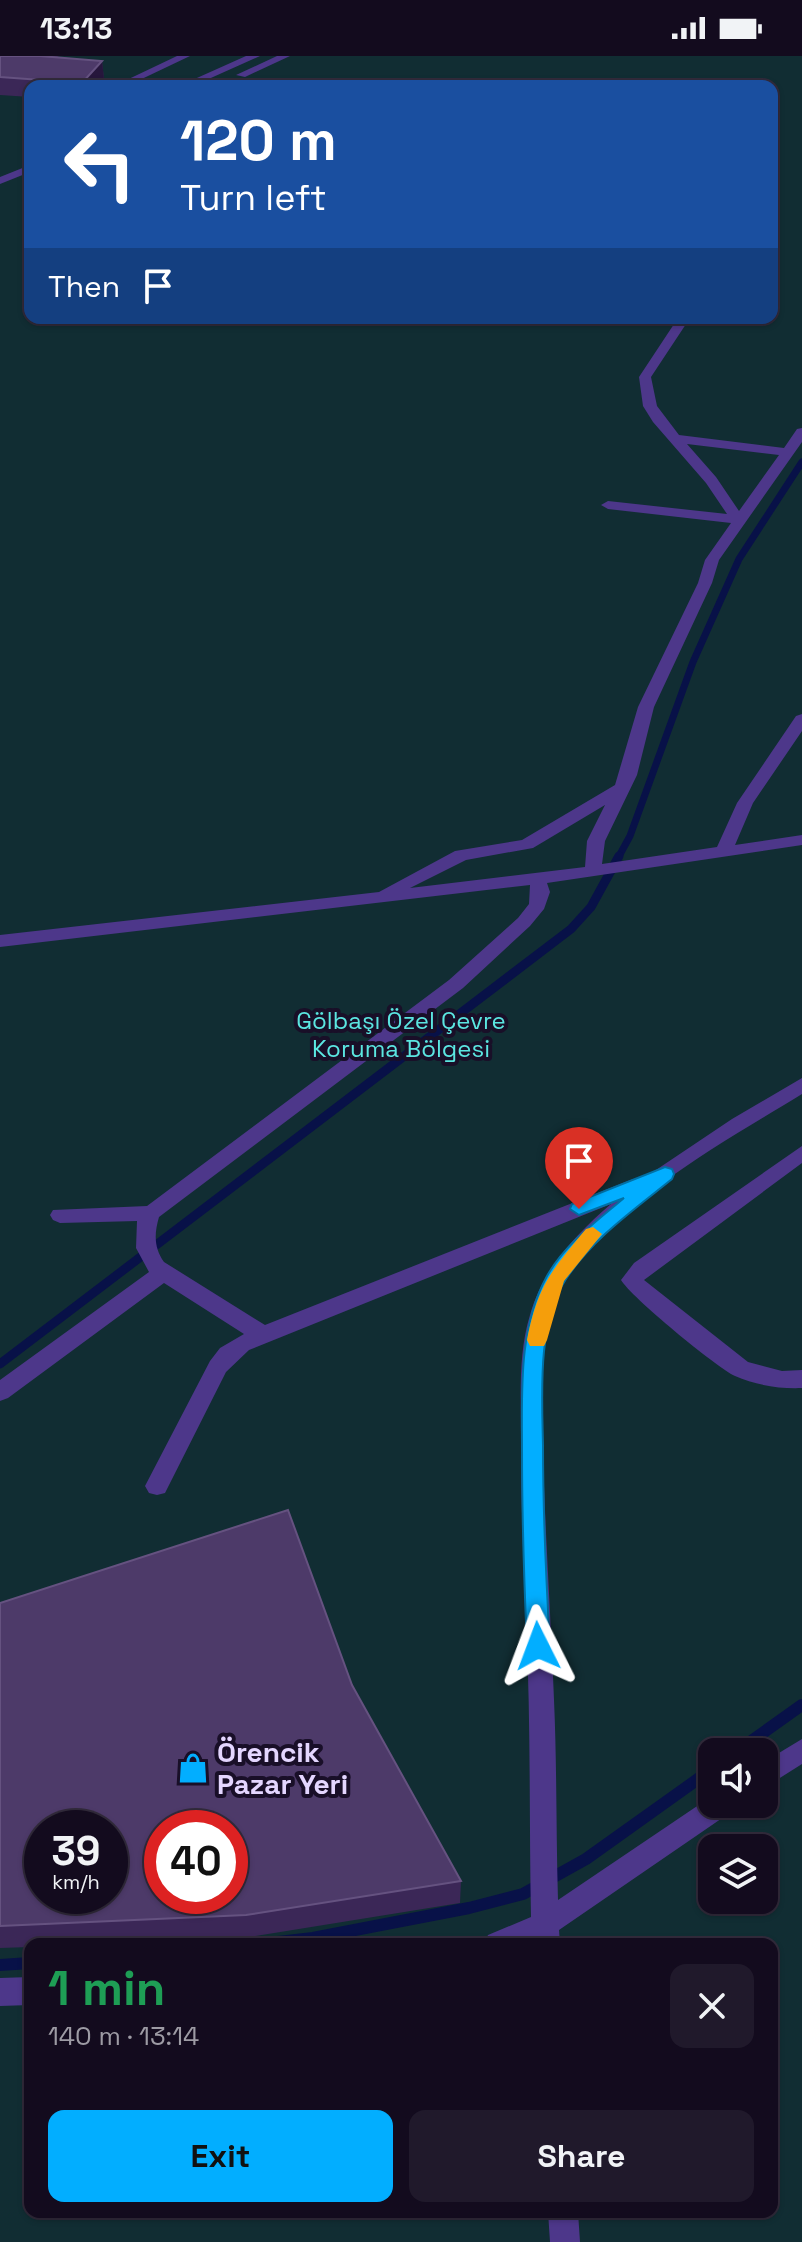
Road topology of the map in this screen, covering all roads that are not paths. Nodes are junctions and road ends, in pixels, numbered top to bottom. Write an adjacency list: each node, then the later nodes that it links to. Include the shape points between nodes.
1 (185, 56): 4 (street)
2 (255, 56): 5 (street)
3 (285, 56): 6 (street)
4 (132, 80)
5 (198, 80)
6 (229, 80)
7 (24, 171): 8 (street)
8 (0, 181)
9 (680, 324): 11 (street, via 645,377 650,406)
10 (802, 432): 12 (street)
11 (676, 439): 12 (street); 14 (street)
12 (787, 452): 14 (street)
13 (608, 505): 14 (street)
14 (738, 520): 16 (street, via 712,560 646,707)
15 (802, 719): 18 (street, via 745,803)
16 (623, 788): 19 (street, via 596,841); 21 (street, via 527,844 461,855)
17 (802, 840): 18 (street)
18 (723, 853): 19 (street)
19 (593, 872): 20 (street)
20 (537, 879): 21 (street); 26 (street, via 538,905 456,984)
21 (375, 899): 22 (street)
22 (0, 941)
23 (796, 1096): 25 (street)
24 (802, 1153): 30 (street, via 632,1280 741,1369 782,1380)
25 (665, 1174): 29 (street); 36 (street, via 586,1240 556,1278 532,1362 532,1532 543,1732)
26 (151, 1213): 27 (street); 28 (street, via 144,1237)
27 (60, 1215)
28 (157, 1266): 29 (street); 31 (street)
29 (263, 1335): 32 (street, via 234,1349 218,1367)
30 (802, 1379)
31 (0, 1392)
32 (157, 1486)
33 (802, 1750): 34 (street)
34 (778, 1766)
35 (703, 1818): 36 (street)
36 (546, 1934)
37 (24, 1991): 38 (street)
38 (0, 1992)
39 (563, 2218): 40 (street)
40 (565, 2242)

